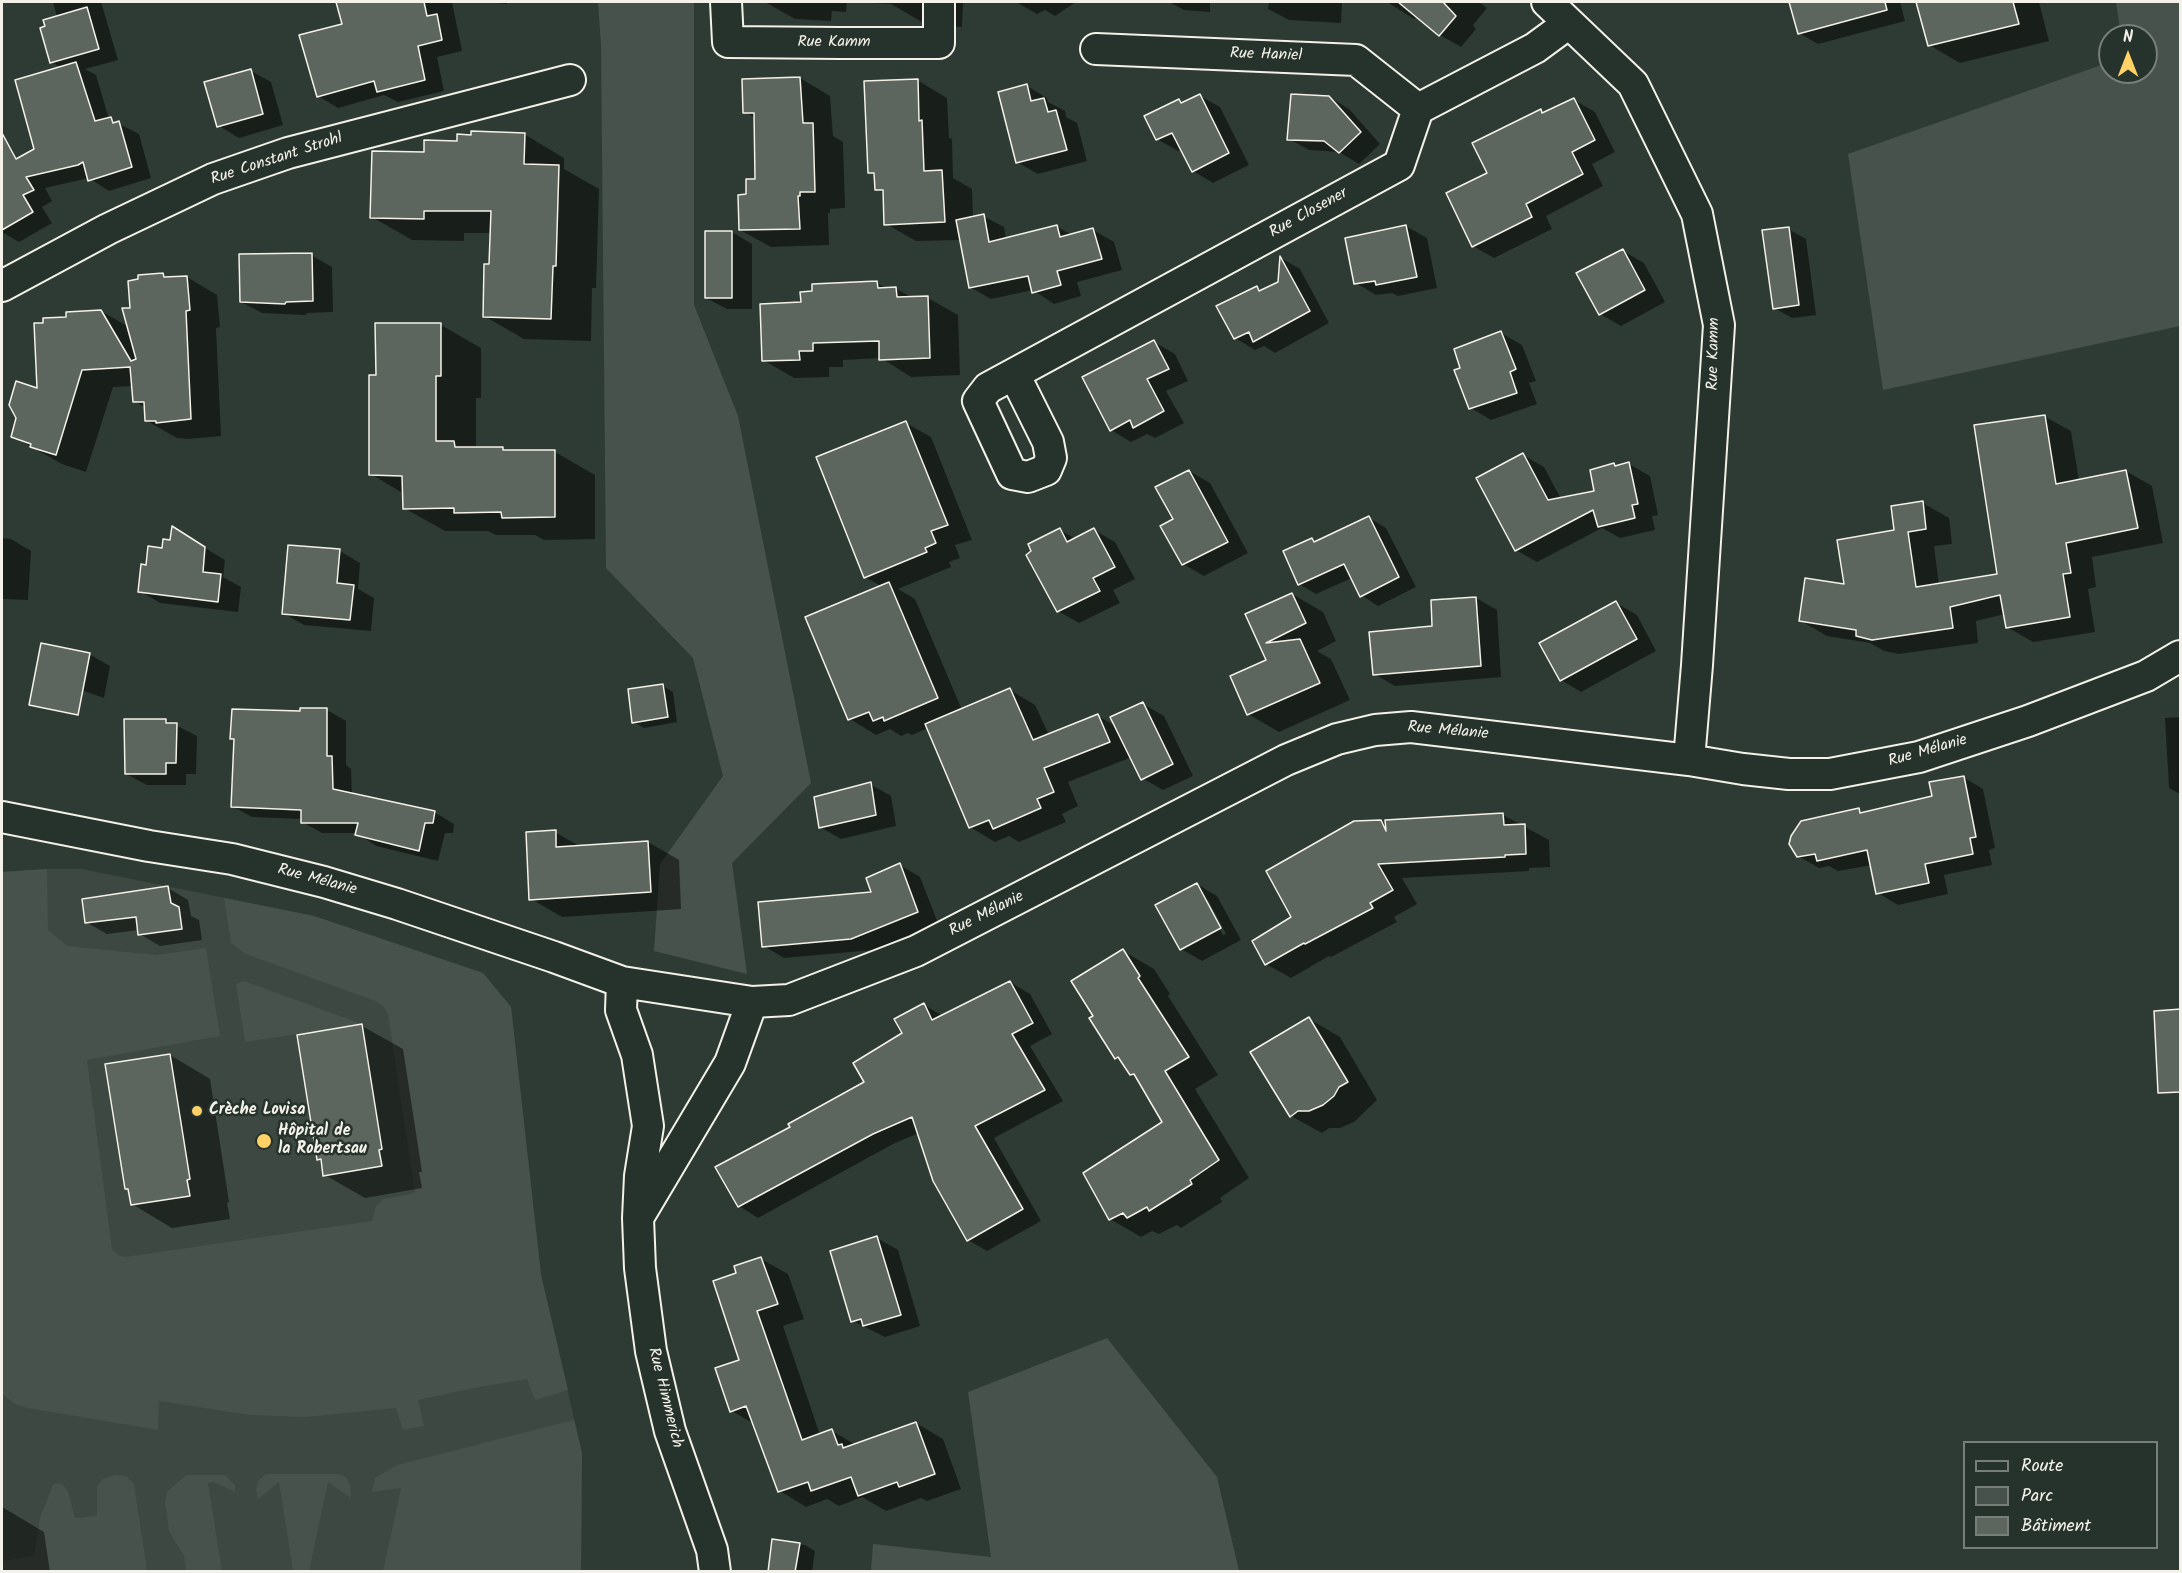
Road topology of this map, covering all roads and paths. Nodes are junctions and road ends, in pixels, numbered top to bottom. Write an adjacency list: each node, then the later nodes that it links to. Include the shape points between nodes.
1 (726, 2): 2 (street, Rue Kamm, via 728,42 939,43)
2 (939, 2)
3 (1547, 2): 4 (street, Rue Kamm)
4 (1569, 23): 7 (street, via 1535,48); 11 (street, Rue Kamm, via 1633,84 1697,214 1719,325)
5 (1096, 49): 7 (street, Rue Haniel, via 1356,60)
6 (570, 80): 8 (street, Rue Constant Strohl, via 288,153 213,179)
7 (1418, 109): 9 (street, Rue Closener, via 1399,165)
8 (2, 286)
9 (1014, 374)
10 (2181, 656): 11 (street, Rue Mélanie, via 2146,676 2028,721 1919,757 1871,768 1789,774)
11 (1689, 760): 14 (street, Rue Mélanie, via 1411,727 1337,739 1286,760 916,951 789,1000)
12 (2, 817): 13 (street, Rue Mélanie, via 232,860 324,882)
13 (622, 982): 14 (street, Rue Mélanie); 15 (street, Rue Himmerich, via 621,1010 637,1055 648,1126)
14 (752, 1002): 15 (street, via 730,1063)
15 (638, 1218): 16 (street, Rue Himmerich, via 644,1303 659,1388 712,1550)
16 (715, 1572)

